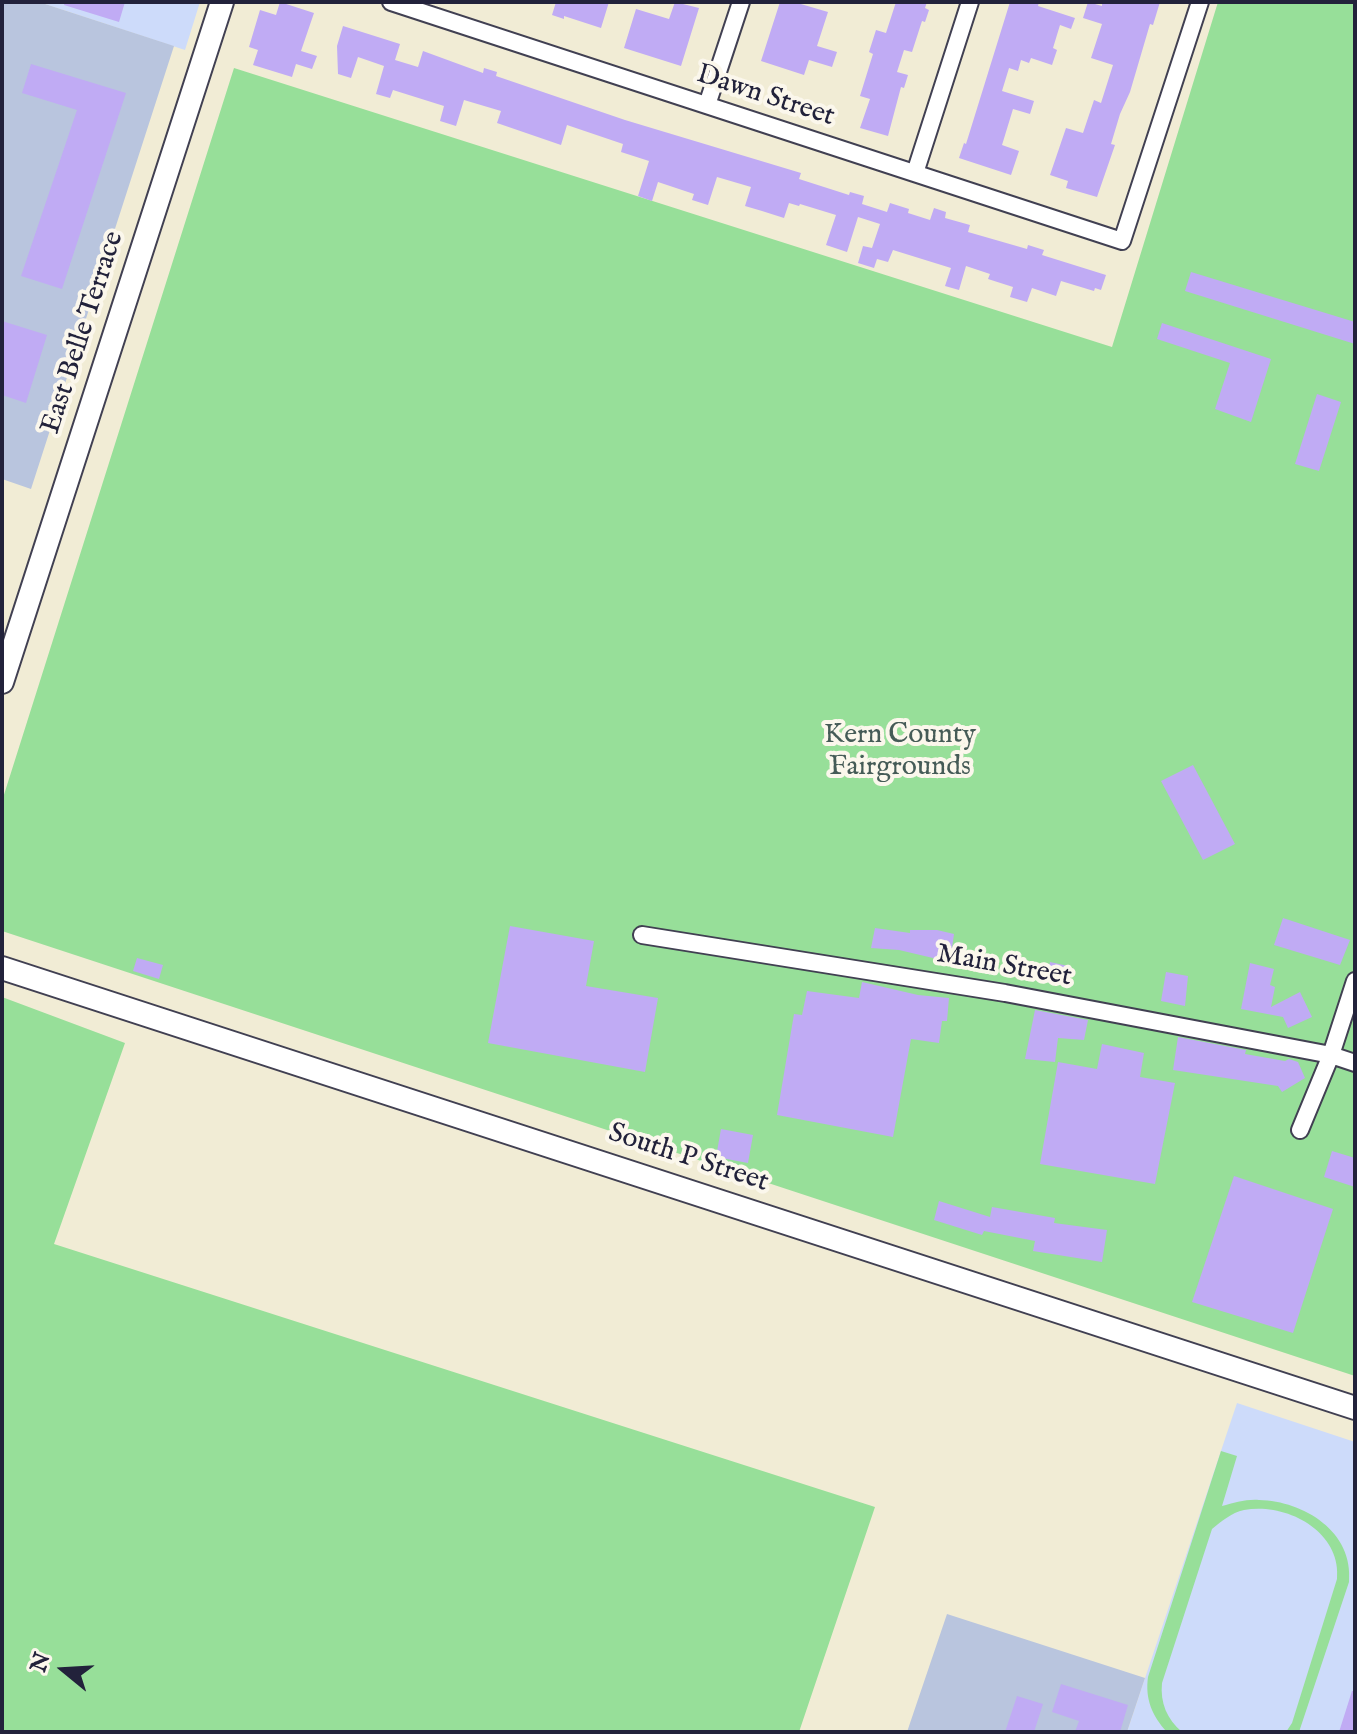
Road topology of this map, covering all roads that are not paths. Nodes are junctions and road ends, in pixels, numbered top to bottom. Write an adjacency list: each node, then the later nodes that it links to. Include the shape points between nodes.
1 (222, 2): 8 (street, East Belle Terrace)
2 (391, 2): 6 (street, Dawn Street)
3 (741, 2): 6 (street)
4 (970, 2): 7 (street)
5 (1200, 2): 7 (street, Dawn Street, via 1122,241)
6 (707, 105): 7 (street, Dawn Street)
7 (915, 173)
8 (2, 682)
9 (642, 935): 12 (street, Main Street, via 1005,993)
10 (2, 968): 15 (street, South P Street)
11 (1355, 981): 12 (street)
12 (1331, 1055): 13 (street, Main Street); 14 (street)
13 (1355, 1063)
14 (1300, 1130)
15 (1355, 1408)

